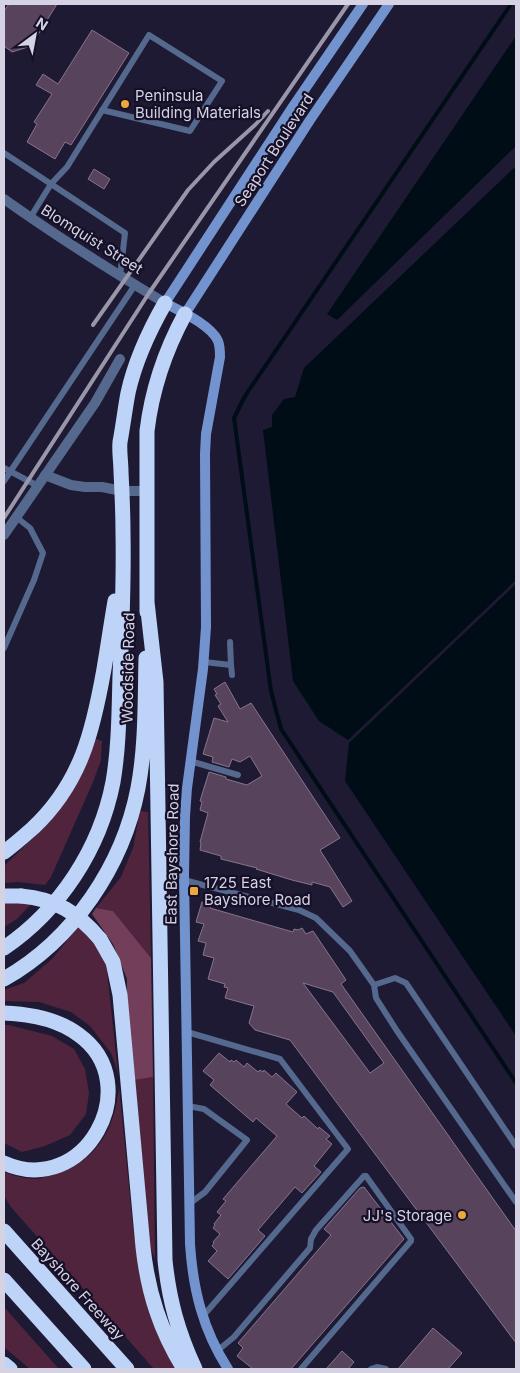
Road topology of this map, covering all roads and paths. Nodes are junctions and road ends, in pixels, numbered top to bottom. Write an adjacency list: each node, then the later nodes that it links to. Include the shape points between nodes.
1 (363, 4): 10 (street, Seaport Boulevard)
2 (389, 4): 11 (street, Seaport Boulevard)
3 (102, 110): 3 (lane, via 190,131 222,81 149,35); 5 (lane, via 67,167)
4 (4, 153): 5 (lane)
5 (51, 184): 7 (lane); 8 (lane, via 126,233)
6 (4, 199): 7 (street, Blomquist Street)
7 (30, 218): 8 (street, Blomquist Street)
8 (120, 276): 9 (street, Blomquist Street)
9 (135, 285): 10 (street, Blomquist Street); 13 (lane)
10 (165, 303): 11 (street, East Bayshore Road); 17 (highway, Woodside Road, via 140,354 128,392 120,443)
11 (185, 314): 18 (highway, Woodside Road, via 160,368 153,395 147,431); 25 (street, East Bayshore Road, via 214,334 220,348 206,434)
12 (120, 360): 14 (street)
13 (7, 470): 15 (lane); 16 (lane)
14 (46, 475): 16 (street); 17 (street, via 71,485)
15 (4, 481)
16 (38, 486): 19 (street)
17 (122, 491): 18 (street); 20 (highway, Woodside Road)
18 (148, 491): 22 (highway, Woodside Road)
19 (16, 517): 21 (street); 24 (lane, via 30,528 43,553)
20 (123, 527): 30 (highway, via 109,641 88,742 73,777 52,807 29,832); 33 (highway, Woodside Road, via 118,736 109,800 90,850 72,880 37,921)
21 (4, 535)
22 (147, 602): 34 (highway, Woodside Road, via 141,768 134,806 122,843 104,879 82,911 41,953); 52 (highway, via 156,682 164,1260 176,1319)
23 (230, 642): 26 (lane)
24 (4, 648)
25 (204, 662): 26 (lane); 28 (street, East Bayshore Road)
26 (232, 665): 27 (lane)
27 (232, 675)
28 (190, 760): 29 (lane); 31 (street, East Bayshore Road)
29 (238, 774)
30 (4, 852)
31 (184, 880): 35 (lane, via 299,910 316,918 350,951); 37 (street, East Bayshore Road)
32 (4, 896): 51 (highway, bridge, via 34,897 58,904 82,919 100,938 113,962 120,995 148,1283 159,1319)
33 (4, 948)
34 (4, 979)
35 (374, 985): 39 (lane, via 395,978 406,984); 41 (lane, via 376,998 397,1031)
36 (4, 1013): 40 (highway, via 52,1021 81,1036 97,1053 108,1088 101,1125 92,1141 77,1155 39,1170 25,1170)
37 (186, 1032): 38 (street, East Bayshore Road); 45 (lane, via 280,1059 348,1149)
38 (188, 1106): 42 (street, East Bayshore Road); 42 (lane, via 204,1108 247,1140 205,1192)
39 (516, 1146)
40 (4, 1163)
41 (516, 1202)
42 (189, 1204): 45 (street, East Bayshore Road, via 191,1265)
43 (4, 1231): 50 (highway, Bayshore Freeway)
44 (4, 1280): 49 (highway)
45 (203, 1316): 46 (street, East Bayshore Road)
46 (217, 1351): 53 (street, East Bayshore Road); 54 (lane, via 234,1337 310,1248 316,1230 366,1176 412,1239)
47 (4, 1364): 48 (highway)
48 (10, 1369)
49 (84, 1369)
50 (127, 1369)
51 (184, 1369)
52 (196, 1369)
53 (228, 1369)
54 (300, 1369)
55 (371, 1369): 56 (lane)
56 (386, 1369)

